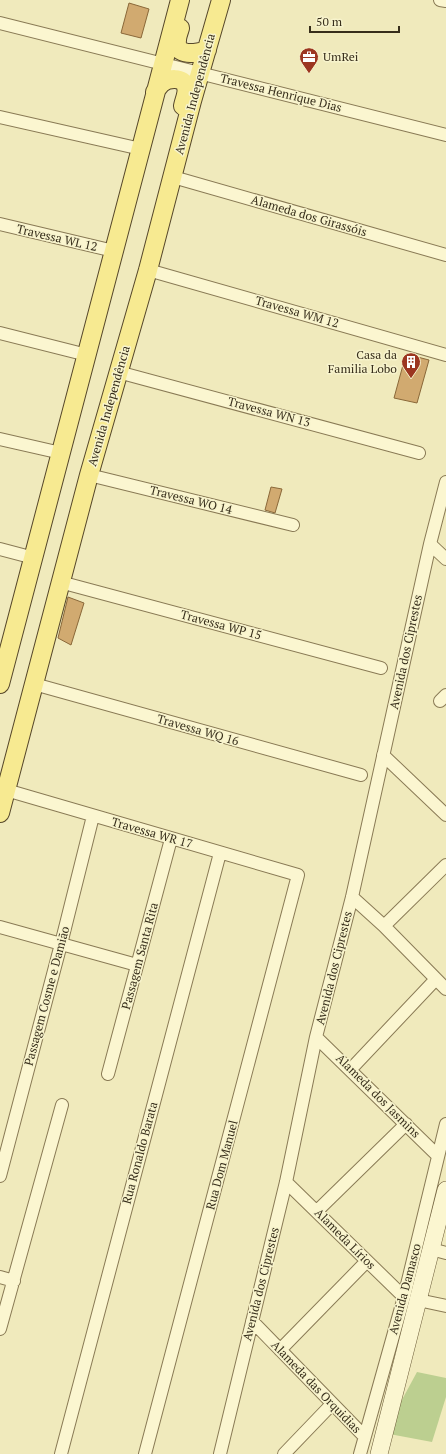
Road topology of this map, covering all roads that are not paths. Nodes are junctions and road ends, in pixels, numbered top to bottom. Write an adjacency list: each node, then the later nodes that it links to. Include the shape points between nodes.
1 (180, 0): 8 (main road)
2 (188, 0): 7 (main road, via 176,41 178,48 181,52 190,54)
3 (221, 0): 7 (main road, Avenida Independência)
4 (440, 0): 5 (street)
5 (446, 2)
6 (0, 23): 8 (street, Travessa Henrique Dias)
7 (207, 50): 9 (main road, Avenida Independência)
8 (164, 63): 9 (street, Travessa Henrique Dias); 10 (main road)
9 (200, 72): 12 (street, Travessa Henrique Dias); 14 (main road, Avenida Independência)
10 (155, 92): 13 (main road); 14 (main road, via 161,83 168,80 179,80 186,87 174,147)
11 (0, 117): 13 (street)
12 (446, 135)
13 (141, 149): 17 (main road)
14 (178, 157): 15 (main road, Avenida Independência)
15 (173, 177): 18 (street, Alameda dos Girassóis); 19 (main road, Avenida Independência)
16 (0, 224): 17 (street, Travessa WL 12)
17 (114, 251): 21 (main road)
18 (446, 255)
19 (148, 270): 22 (street, Travessa WM 12); 23 (main road, Avenida Independência)
20 (0, 333): 21 (street)
21 (86, 355): 26 (main road)
22 (446, 355)
23 (118, 372): 25 (street, Travessa WN 13); 27 (main road, Avenida Independência)
24 (0, 439): 26 (street)
25 (419, 452)
26 (61, 453): 32 (main road)
27 (89, 475): 29 (street, Travessa WO 14); 34 (main road, Avenida Independência)
28 (446, 482): 30 (street, Avenida dos Ciprestes)
29 (293, 525)
30 (430, 544): 33 (street); 39 (street, Avenida dos Ciprestes)
31 (0, 549): 32 (street)
32 (34, 558): 35 (main road)
33 (446, 559)
34 (60, 582): 36 (street, Travessa WP 15); 38 (main road, Avenida Independência)
35 (3, 657): 37 (main road)
36 (381, 668)
37 (0, 684)
38 (34, 684): 40 (street, Travessa WQ 16); 41 (main road, Avenida Independência)
39 (383, 755): 43 (street); 49 (street, Avenida dos Ciprestes)
40 (361, 775)
41 (6, 790): 42 (main road, Avenida Independência); 44 (street, Travessa WR 17)
42 (0, 813)
43 (446, 815)
44 (93, 816): 45 (street, Travessa WR 17); 52 (street, Passagem Cosme e Damião)
45 (172, 839): 46 (street, Travessa WR 17); 53 (street, Passagem Santa Rita)
46 (220, 853): 48 (street, Travessa WR 17); 78 (street, Rua Ronaldo Barata)
47 (446, 865): 50 (street)
48 (298, 875): 79 (street, Rua Dom Manuel)
49 (352, 897): 50 (street); 56 (street, Avenida dos Ciprestes)
50 (384, 926): 54 (street)
51 (0, 927): 52 (street)
52 (62, 944): 53 (street); 63 (street, Passagem Cosme e Damião)
53 (137, 966): 58 (street, Passagem Santa Rita)
54 (436, 979): 55 (street); 57 (street)
55 (446, 989)
56 (316, 1037): 57 (street, Alameda dos Jasmins); 64 (street, Avenida dos Ciprestes)
57 (351, 1069): 60 (street, Alameda dos Jasmins)
58 (108, 1074)
59 (62, 1105): 70 (street)
60 (406, 1124): 62 (street, Alameda dos Jasmins); 66 (street)
61 (446, 1124): 62 (street, Avenida Damasco)
62 (438, 1156): 71 (street, Avenida Damasco)
63 (0, 1176)
64 (286, 1182): 66 (street, Alameda Lírios); 73 (street, Avenida dos Ciprestes)
65 (446, 1190): 67 (street, Avenida Damasco)
66 (317, 1211): 68 (street, Alameda Lírios)
67 (438, 1251): 71 (street, Avenida Damasco)
68 (367, 1261): 71 (street, Alameda Lírios); 75 (street)
69 (0, 1277): 70 (street)
70 (14, 1281): 74 (street)
71 (411, 1299): 72 (street); 77 (street, Avenida Damasco); 83 (street, Avenida Damasco)
72 (446, 1306)
73 (252, 1321): 75 (street, Alameda das Orquidias); 80 (street, Avenida dos Ciprestes)
74 (0, 1329)
75 (280, 1350): 76 (street, Alameda das Orquidias)
76 (332, 1404): 77 (street, Alameda das Orquidias); 81 (street)
77 (364, 1436): 82 (street, Avenida Damasco)
78 (61, 1454)
79 (145, 1454)
80 (220, 1454)
81 (284, 1454)
82 (360, 1454)
83 (379, 1454)

